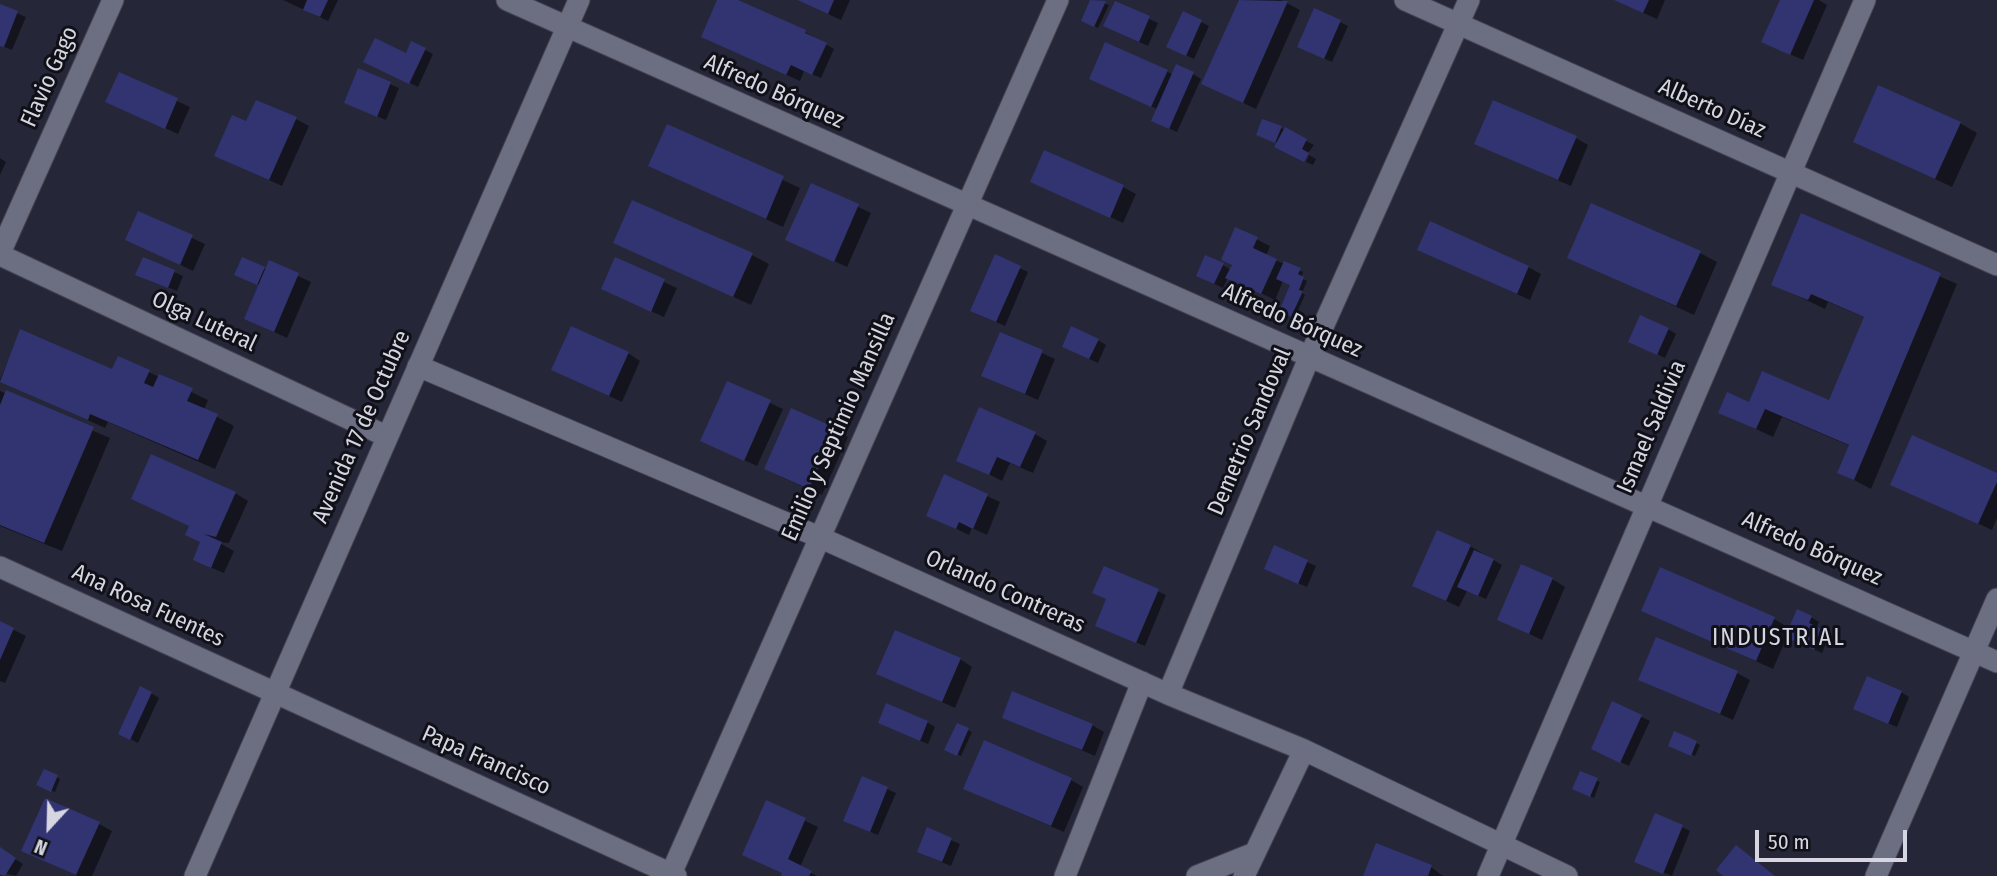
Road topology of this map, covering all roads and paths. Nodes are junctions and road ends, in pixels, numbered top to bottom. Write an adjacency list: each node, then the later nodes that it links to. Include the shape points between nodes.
1 (113, 0): 12 (street, Flavio Gago)
2 (507, 0): 9 (street, Alfredo Bórquez)
3 (579, 0): 9 (street, Avenida 17 de Octubre)
4 (1058, 0): 11 (street, Emilio y Septimio Mansilla)
5 (1405, 0): 8 (street, Alberto Díaz)
6 (1469, 0): 8 (street, Demetrio Sandoval)
7 (1865, 0): 10 (street, Ismael Saldivia)
8 (1458, 23): 10 (street, Alberto Díaz); 14 (street, Demetrio Sandoval)
9 (567, 27): 11 (street, Alfredo Bórquez); 15 (street, Avenida 17 de Octubre)
10 (1791, 173): 13 (street, Alberto Díaz); 17 (street, Ismael Saldivia)
11 (965, 207): 14 (street, Alfredo Bórquez); 18 (street, Emilio y Septimio Mansilla)
12 (0, 254): 16 (street, Olga Luteral)
13 (1997, 265)
14 (1309, 358): 17 (street, Alfredo Bórquez); 25 (street, Demetrio Sandoval)
15 (418, 366): 16 (street, Avenida 17 de Octubre); 18 (street, Orlando Contreras)
16 (386, 436): 24 (street, Avenida 17 de Octubre)
17 (1648, 504): 21 (street, Alfredo Bórquez); 27 (street, Ismael Saldivia)
18 (819, 537): 23 (street, Orlando Contreras); 29 (street, Emilio y Septimio Mansilla)
19 (0, 568): 24 (street, Ana Rosa Fuentes)
20 (1997, 599): 21 (street)
21 (1974, 651): 22 (street, Alfredo Bórquez); 36 (street)
22 (1997, 662)
23 (1142, 682): 25 (street, Orlando Contreras); 31 (street)
24 (274, 693): 29 (street, Papa Francisco); 30 (street, Avenida 17 de Octubre)
25 (1168, 694): 26 (street, Orlando Contreras)
26 (1304, 750): 27 (street, Orlando Contreras); 28 (street)
27 (1502, 845): 34 (street, Ismael Saldivia); 35 (street, Orlando Contreras)
28 (1252, 854): 32 (street); 33 (street)
29 (672, 875)
30 (195, 876)
31 (1065, 876)
32 (1197, 876)
33 (1244, 876)
34 (1488, 876)
35 (1567, 876)
36 (1876, 876)

